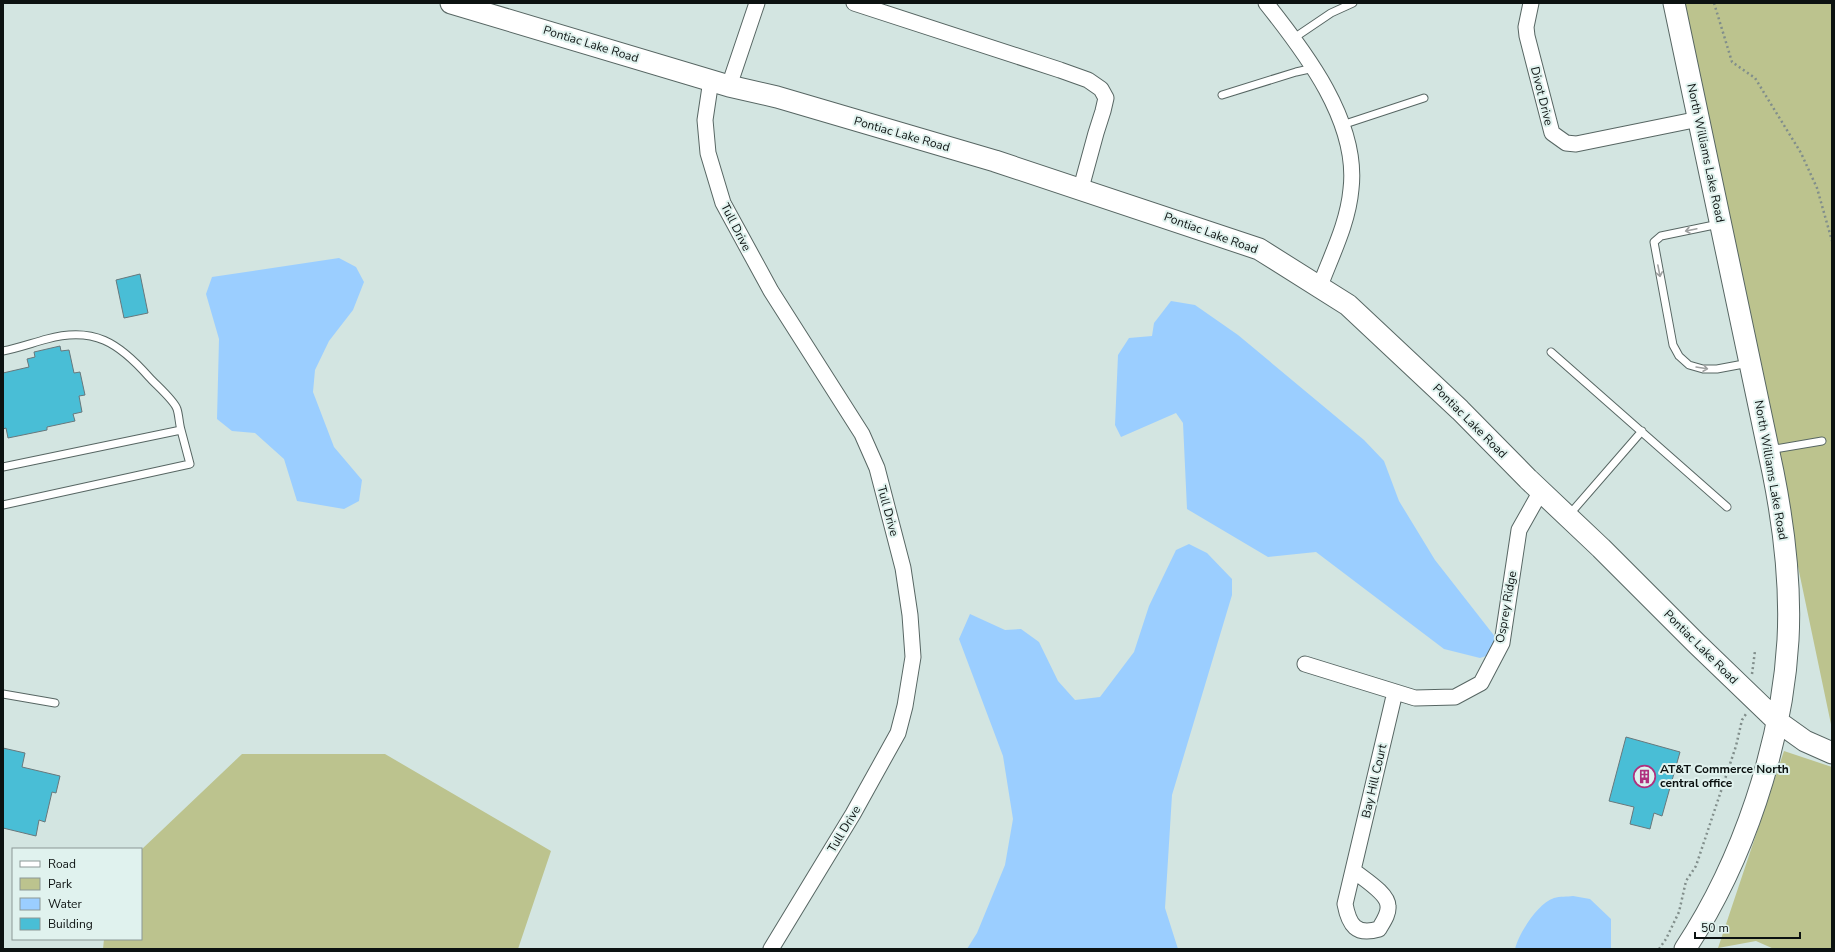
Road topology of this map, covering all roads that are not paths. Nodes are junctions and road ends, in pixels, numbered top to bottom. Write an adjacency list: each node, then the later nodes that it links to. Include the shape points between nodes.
1 (451, 3): 10 (street, Pontiac Lake Road)
2 (757, 3): 10 (street, Tull Drive)
3 (854, 3): 15 (street, via 1060,70 1088,80 1101,89 1106,98 1104,111)
4 (1266, 3): 8 (street)
5 (1353, 3): 8 (lane, via 1331,13)
6 (1531, 3): 13 (street, Divot Drive, via 1527,36 1552,133 1566,143 1576,144)
7 (1674, 3): 13 (street, North Williams Lake Road)
8 (1294, 38): 9 (street)
9 (1314, 68): 11 (lane); 14 (street, via 1334,104)
10 (720, 83): 15 (street, Pontiac Lake Road); 37 (street, Tull Drive, via 706,120 708,153 723,203 771,291 862,434 877,468 903,568 913,657 898,733 853,814)
11 (1222, 95)
12 (1424, 98): 14 (lane)
13 (1699, 119): 16 (street, North Williams Lake Road)
14 (1342, 125): 17 (street, via 1351,161 1352,188 1345,221)
15 (1081, 188): 17 (street, Pontiac Lake Road, via 1259,249)
16 (1721, 224): 20 (street, North Williams Lake Road); 20 (lane, one-way to 20, via 1661,236 1654,242 1673,345 1684,361 1696,368 1710,370)
17 (1320, 286): 26 (street, Pontiac Lake Road, via 1353,310 1460,410)
18 (3, 351): 21 (lane, via 59,336 103,339 133,359 176,407)
19 (1551, 352): 22 (lane)
20 (1750, 362): 24 (street, North Williams Lake Road)
21 (181, 430): 25 (lane); 27 (lane, via 190,464)
22 (1642, 431): 28 (lane); 29 (lane)
23 (1822, 441): 24 (lane)
24 (1769, 450): 34 (street, North Williams Lake Road, via 1784,535 1788,598 1788,639)
25 (3, 467)
26 (1541, 491): 29 (street, Pontiac Lake Road); 31 (street, Osprey Ridge, via 1519,530 1502,643 1481,682 1455,697 1416,698)
27 (3, 505)
28 (1727, 507)
29 (1568, 516): 34 (street, Pontiac Lake Road)
30 (1305, 664): 31 (street, Osprey Ridge)
31 (1395, 692): 36 (street, Bay Hill Court)
32 (3, 694): 33 (lane)
33 (55, 703)
34 (1777, 722): 35 (street, Pontiac Lake Road, via 1805,741); 38 (street, North Williams Lake Road, via 1754,805 1735,856 1722,885)
35 (1832, 754)
36 (1353, 870)
37 (771, 949)
38 (1685, 949)

